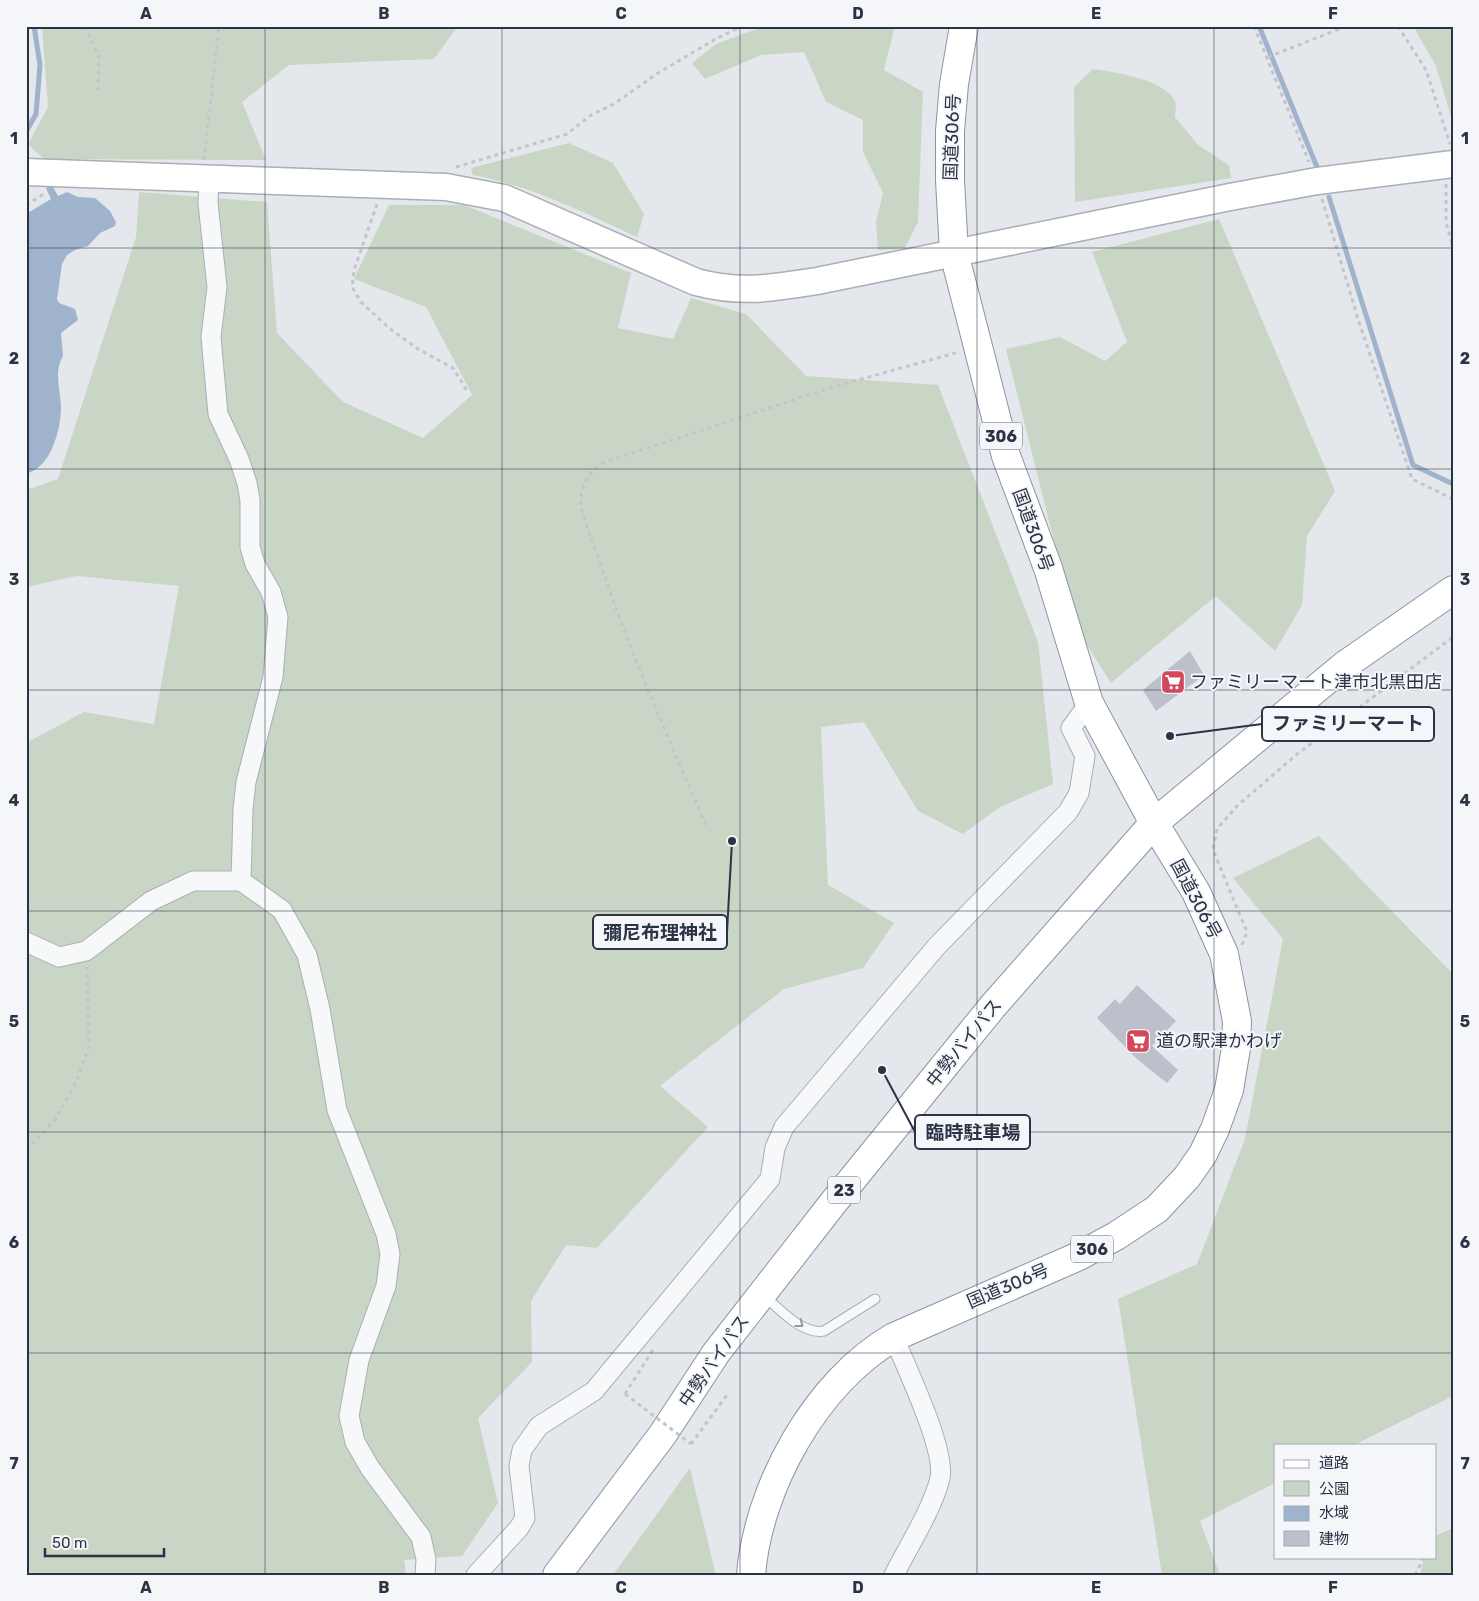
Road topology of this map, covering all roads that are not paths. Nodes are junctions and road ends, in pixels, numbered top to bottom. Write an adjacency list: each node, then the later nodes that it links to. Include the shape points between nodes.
1 (964, 26): 5 (highway, 国道306号 / 306, via 950,131)
2 (1450, 160): 5 (street, via 1317,181)
3 (26, 172): 4 (street)
4 (206, 177): 5 (street, via 446,186 504,198 676,275 722,289 774,288); 9 (street, via 217,287 211,337 218,414 247,483 250,547 255,564 271,592 278,617 273,677 246,782)
5 (954, 253): 7 (highway, 国道306号 / 306, via 1006,456 1048,568)
6 (1453, 590): 8 (highway, 中勢バイパス / 23, via 1345,665)
7 (1089, 702): 8 (highway, 国道306号 / 306); 15 (street, via 1071,728 1084,756 1079,794 1068,812 937,946 784,1127 775,1148 770,1178 594,1391 539,1426 522,1450 519,1466 525,1518)
8 (1154, 823): 11 (highway, 中勢バイパス / 23, via 993,1006 833,1202); 13 (highway, 国道306号 / 306, via 1196,892 1224,954 1237,1021 1232,1077 1221,1114 1203,1154 1173,1194 1139,1222 1079,1256)
9 (241, 881): 10 (street, via 193,881 151,901 86,951 59,958); 14 (street, via 282,910 307,955 320,1009 337,1110 386,1234 390,1254 386,1286 359,1360 349,1416 355,1442 370,1468 421,1537 426,1559)
10 (26, 942)
11 (762, 1295): 12 (lane, one-way to 12, via 807,1329 818,1332); 16 (highway, 中勢バイパス / 23, via 716,1353 663,1434)
12 (874, 1299)
13 (894, 1337): 17 (highway, 国道306号 / 306, via 879,1346 838,1385 821,1403 798,1438 767,1502); 18 (street, via 937,1446 941,1468 934,1496)
14 (424, 1575)
15 (476, 1575)
16 (557, 1575)
17 (751, 1575)
18 (894, 1575)

